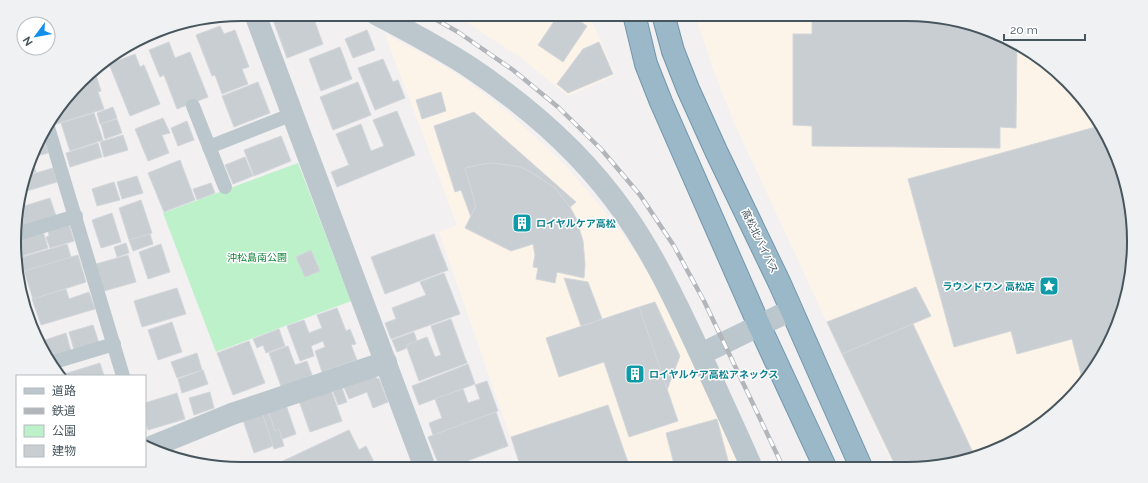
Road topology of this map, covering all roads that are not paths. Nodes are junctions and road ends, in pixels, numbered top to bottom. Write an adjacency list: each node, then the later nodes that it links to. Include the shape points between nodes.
1 (258, 21): 6 (street)
2 (389, 21): 15 (street, via 471,68 506,93 572,151 599,180 646,247)
3 (636, 21): 13 (highway, via 646,64 661,102)
4 (665, 21): 12 (highway, 高松北バイパス, via 688,89)
5 (193, 106): 8 (lane)
6 (292, 114): 8 (lane); 17 (street)
7 (50, 133): 10 (lane)
8 (209, 147): 9 (lane)
9 (225, 187)
10 (76, 216): 11 (lane); 14 (lane)
11 (21, 233)
12 (792, 310): 13 (street); 23 (highway, 高松北バイパス)
13 (759, 325): 15 (street); 22 (highway)
14 (114, 344): 16 (lane); 18 (lane)
15 (701, 354): 21 (street)
16 (56, 361)
17 (386, 362): 19 (street, via 232,414); 20 (street)
18 (123, 375)
19 (156, 445)
20 (423, 462)
21 (749, 462)
22 (823, 462)
23 (859, 462)

